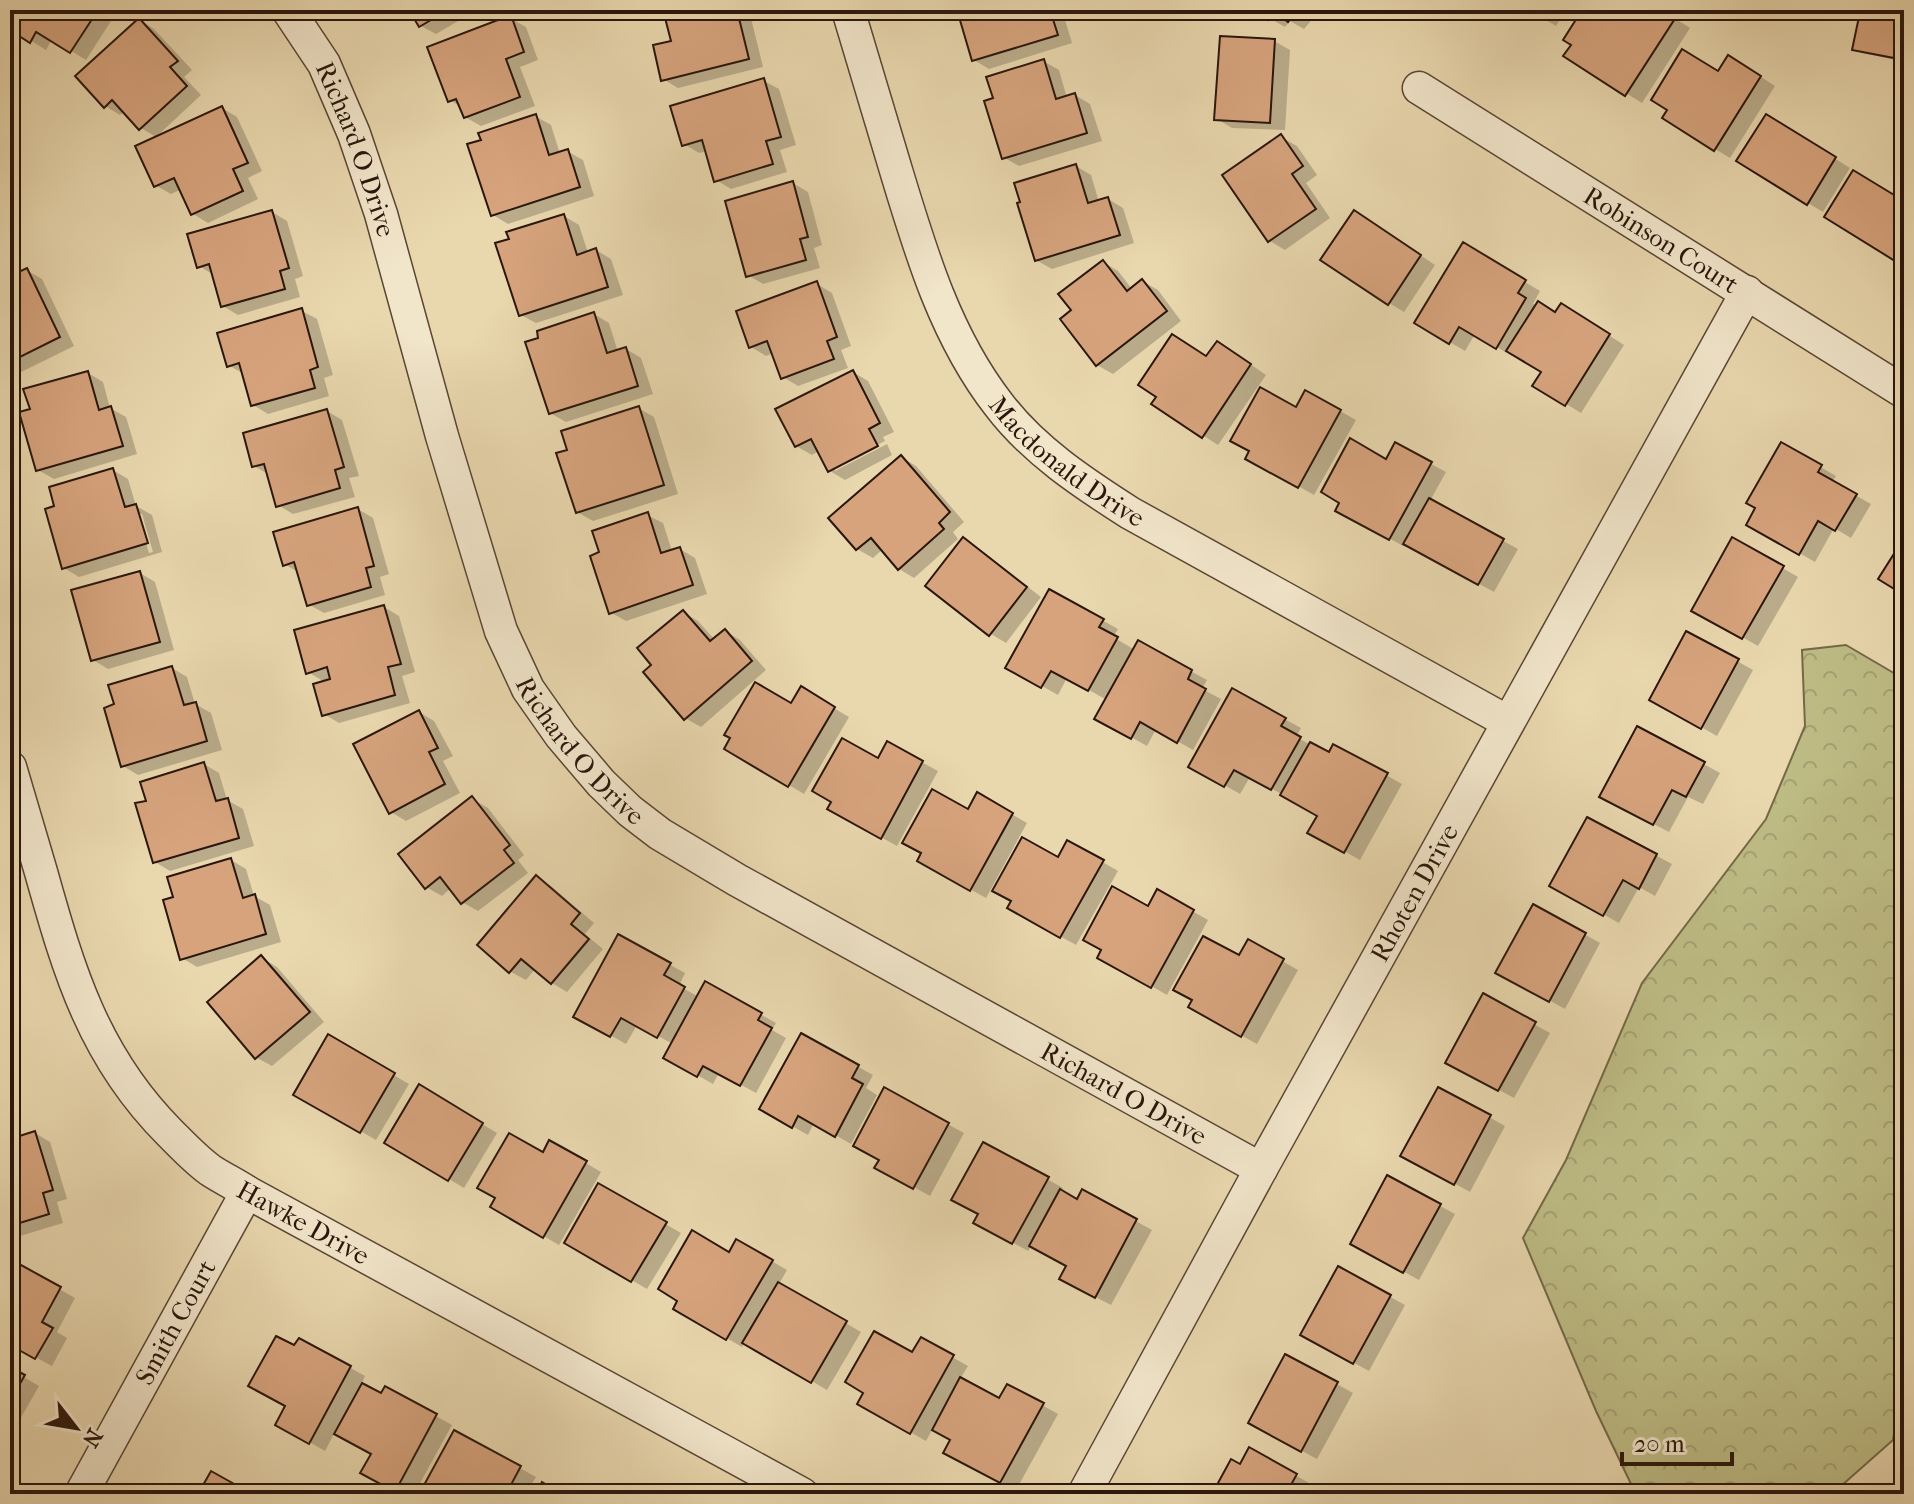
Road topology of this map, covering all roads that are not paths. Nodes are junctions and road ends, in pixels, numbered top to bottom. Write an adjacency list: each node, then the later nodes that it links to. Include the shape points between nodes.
1 (288, 10): 8 (street, Richard O Drive, via 324,64 354,134 501,631 528,689 561,736 601,783 660,834)
2 (848, 10): 6 (street, Macdonald Drive, via 939,301 1000,407 1084,484 1130,513)
3 (1419, 88): 4 (street, Robinson Court)
4 (1747, 292): 5 (street, Robinson Court); 6 (street, Rhoten Drive)
5 (1904, 392)
6 (1508, 722): 8 (street, Rhoten Drive)
7 (10, 767): 9 (street, Hawke Drive, via 63,949 105,1050 159,1122 209,1169)
8 (1261, 1169): 12 (street, Rhoten Drive)
9 (247, 1192): 10 (street, Smith Court); 11 (street, Hawke Drive)
10 (81, 1494)
11 (802, 1494)
12 (1084, 1494)

